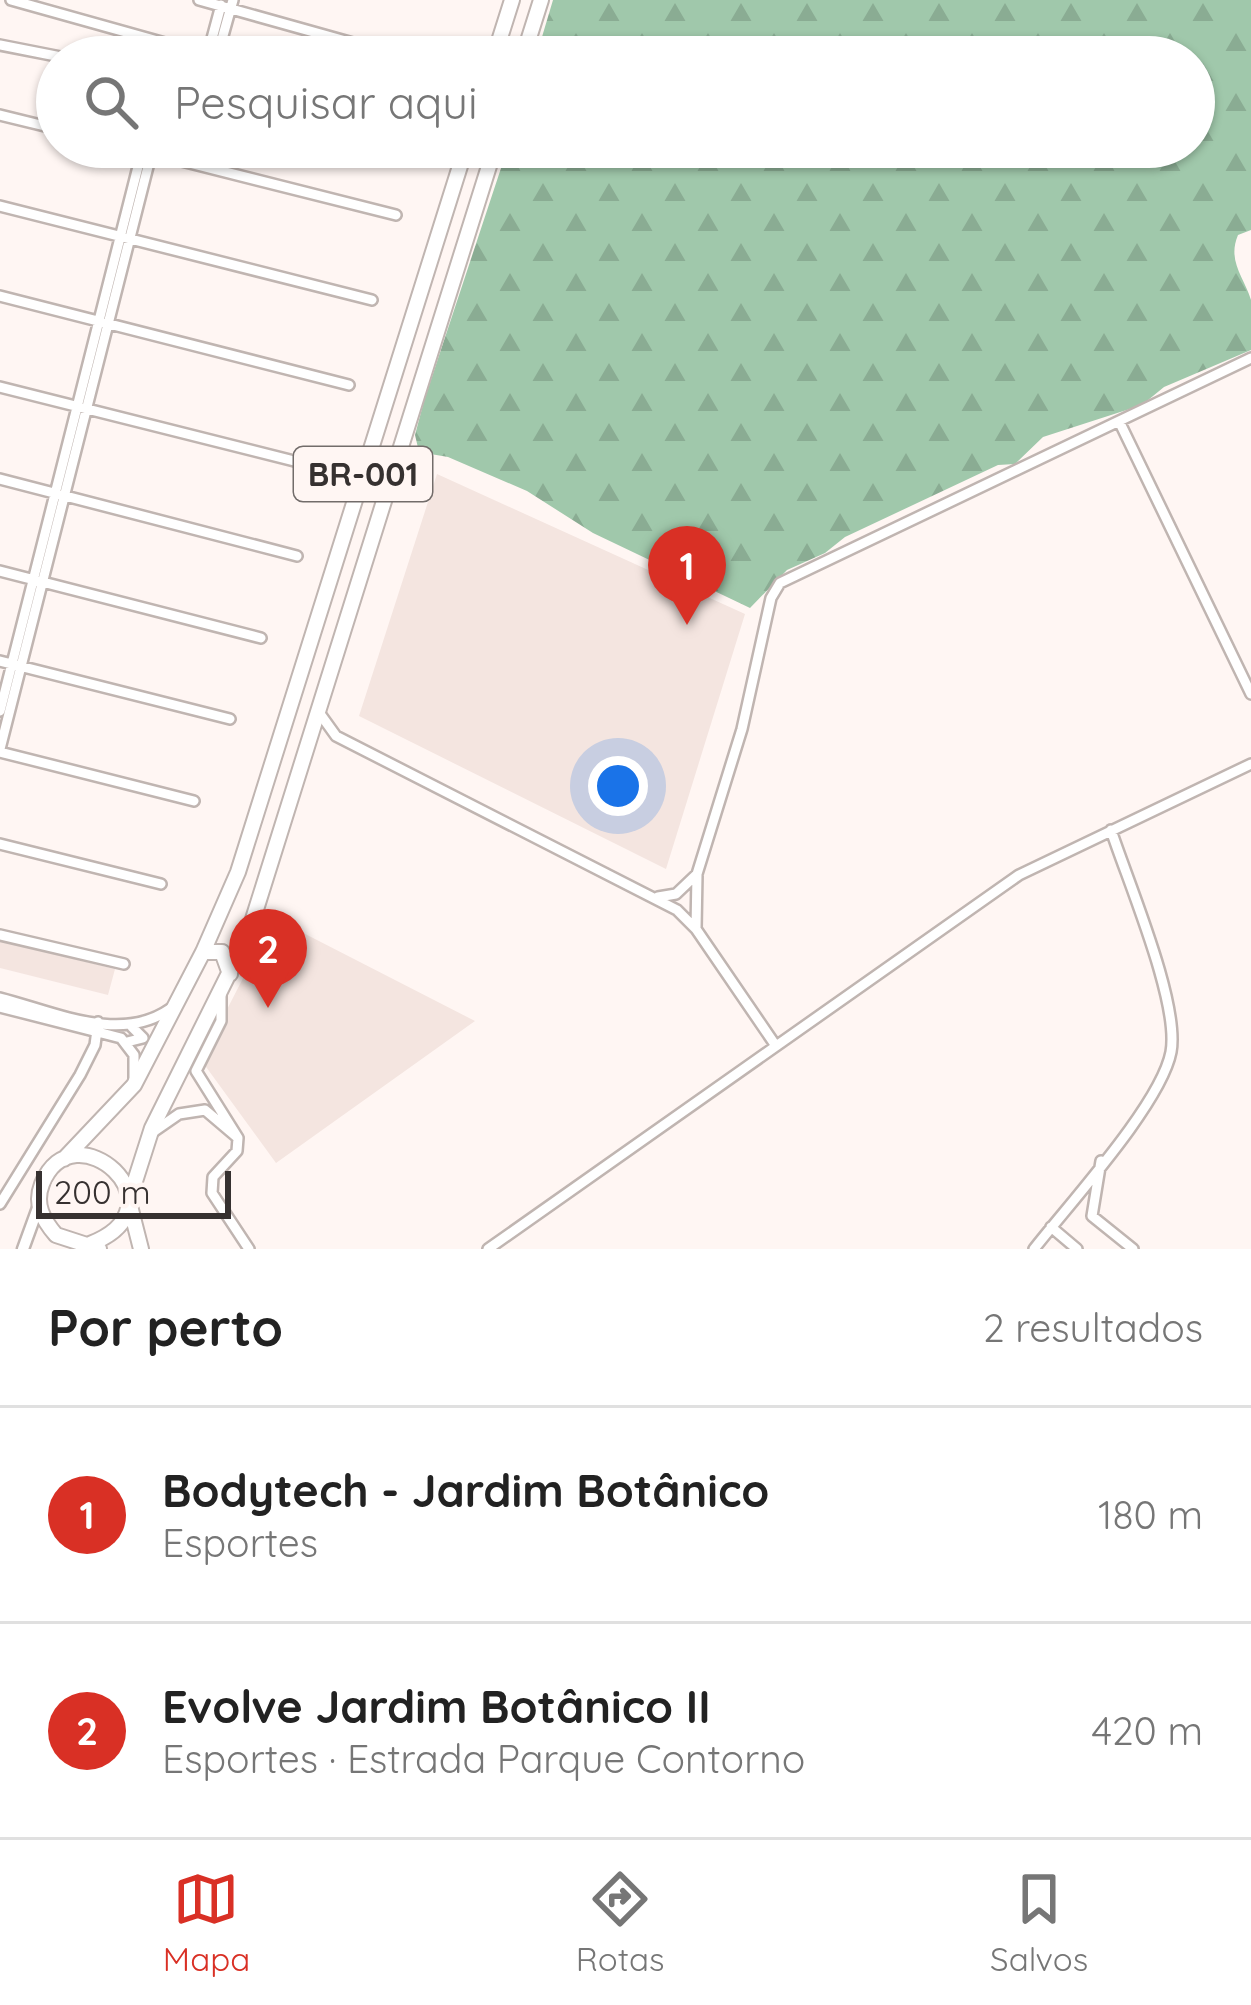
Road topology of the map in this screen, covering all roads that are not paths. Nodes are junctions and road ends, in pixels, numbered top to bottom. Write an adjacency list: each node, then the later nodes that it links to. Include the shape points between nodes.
1 (11, 0): 6 (street)
2 (200, 0): 5 (street)
3 (512, 0): 9 (highway)
4 (541, 0): 10 (highway)
5 (226, 4): 7 (street); 8 (street)
6 (140, 36)
7 (217, 36)
8 (333, 36)
9 (501, 36)
10 (530, 36)
11 (0, 45): 12 (street)
12 (36, 52)
13 (0, 115): 14 (street)
14 (36, 124)
15 (142, 168): 21 (street)
16 (216, 168): 20 (street)
17 (458, 168): 49 (highway, BR-001)
18 (488, 168): 40 (highway, BR-001)
19 (0, 206): 21 (street)
20 (396, 215)
21 (125, 238): 23 (street); 24 (street)
22 (0, 296): 24 (street)
23 (372, 300)
24 (103, 322): 26 (street); 28 (street)
25 (1251, 358): 29 (street)
26 (349, 386)
27 (0, 387): 28 (street)
28 (82, 408): 30 (street); 32 (street)
29 (1119, 422): 38 (street); 50 (street, via 780,583)
30 (322, 468)
31 (0, 479): 32 (street)
32 (60, 494): 33 (street); 35 (street)
33 (297, 556)
34 (0, 571): 35 (street)
35 (38, 580): 36 (street); 37 (street)
36 (261, 638)
37 (11, 664): 39 (street); 41 (street); 44 (street)
38 (1251, 694)
39 (0, 711)
40 (318, 711): 42 (street); 43 (highway, BR-001)
41 (230, 718)
42 (336, 736): 43 (street); 53 (street)
43 (307, 743): 51 (highway, BR-001)
44 (0, 750): 46 (street)
45 (1251, 764): 47 (street)
46 (194, 801)
47 (1112, 830): 65 (street, via 1019,875); 70 (street, via 1172,1038 1162,1078)
48 (0, 844): 52 (street)
49 (238, 872): 51 (highway, via 245,894 256,894); 56 (highway, BR-001)
50 (697, 874): 53 (street, via 676,894); 54 (street)
51 (265, 878): 58 (highway, BR-001)
52 (160, 884)
53 (652, 896): 54 (street)
54 (696, 929): 65 (street)
55 (0, 934): 57 (street)
56 (203, 952): 58 (highway, via 222,952); 61 (highway, BR-001)
57 (124, 964)
58 (230, 974): 59 (highway, BR-001)
59 (221, 990): 67 (highway, BR-001); 68 (street, via 220,1021 196,1071)
60 (0, 1003): 63 (street)
61 (175, 1006): 62 (street); 66 (highway, BR-001)
62 (132, 1027): 63 (street); 64 (street, via 143,1038)
63 (97, 1028): 64 (street); 72 (street, via 80,1075)
64 (127, 1042): 66 (street)
65 (776, 1046): 79 (street)
66 (134, 1085): 69 (highway, BR-001)
67 (149, 1135): 68 (street, via 179,1114 205,1110); 71 (highway, BR-001)
68 (238, 1138): 78 (street, via 212,1193)
69 (64, 1159): 71 (highway, via 108,1161 124,1178); 73 (highway, BR-001, via 44,1179)
70 (1101, 1161): 74 (street); 82 (street, via 1092,1216)
71 (129, 1201): 75 (highway, BR-001, via 123,1222); 77 (highway)
72 (0, 1204)
73 (39, 1205): 75 (highway, BR-001, via 56,1235); 76 (main road)
74 (1051, 1227): 80 (street); 81 (street)
75 (91, 1246)
76 (23, 1249)
77 (141, 1249)
78 (249, 1249)
79 (488, 1249)
80 (1034, 1249)
81 (1077, 1249)
82 (1133, 1249)

